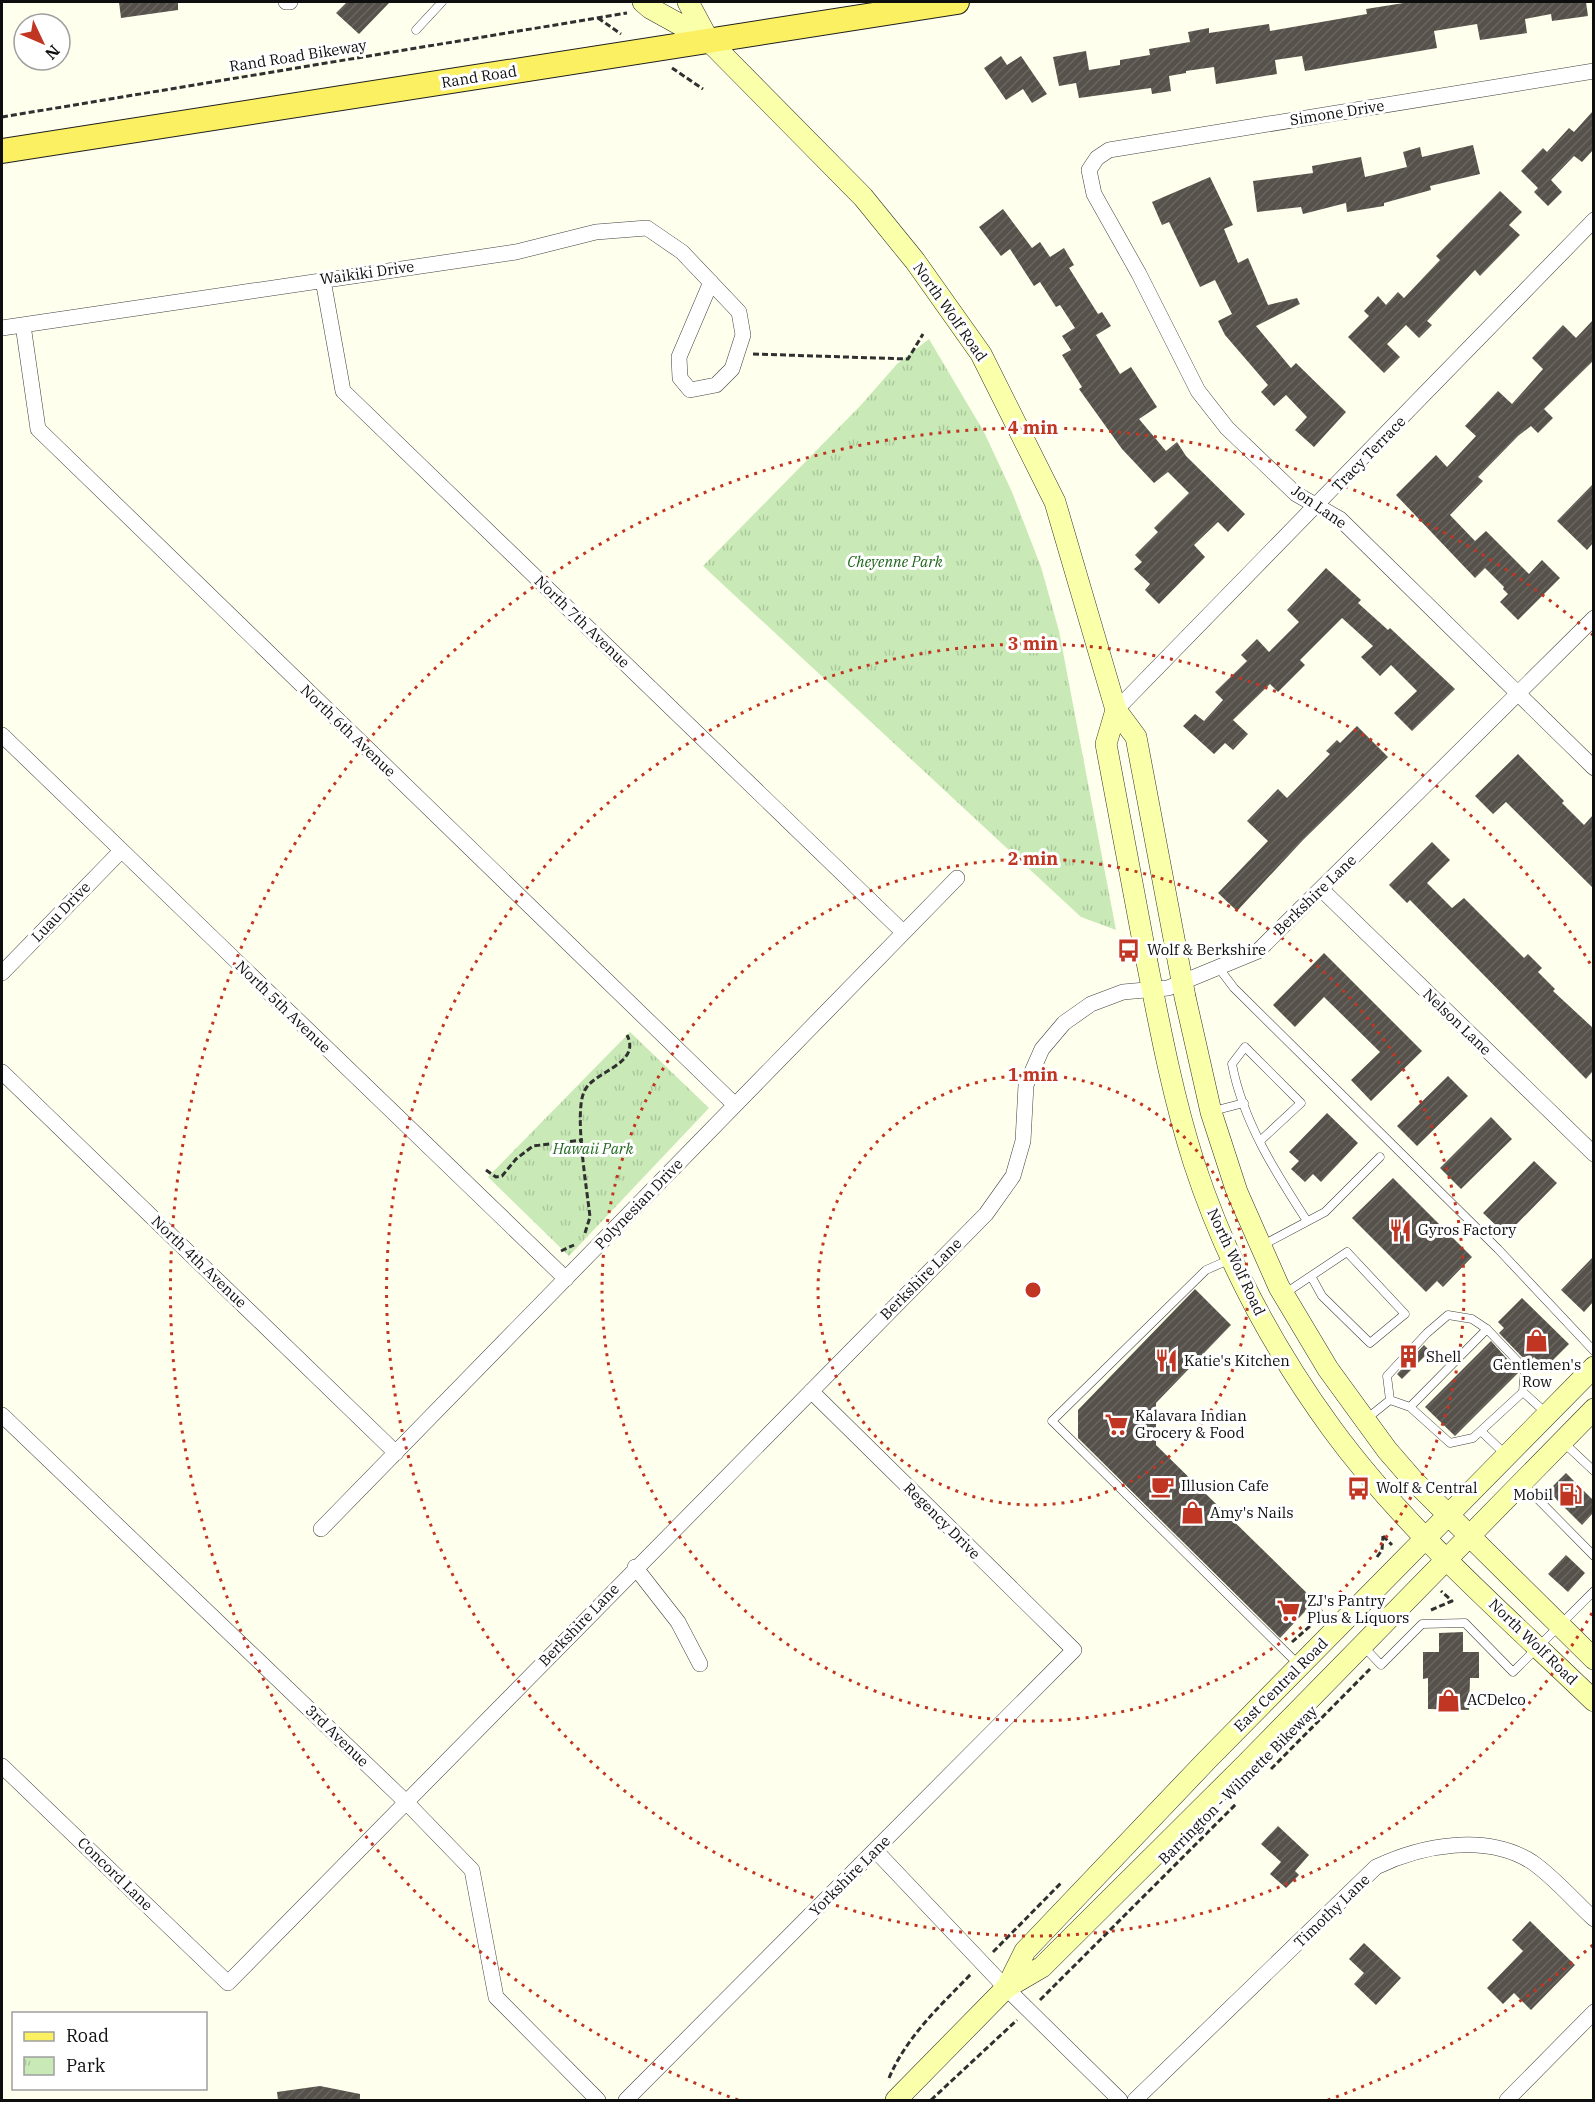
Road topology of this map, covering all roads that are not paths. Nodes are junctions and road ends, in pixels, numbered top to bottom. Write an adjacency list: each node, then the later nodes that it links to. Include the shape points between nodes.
1 (442, 2): 5 (lane)
2 (643, 2): 6 (main road, North Wolf Road)
3 (688, 2): 6 (main road, North Wolf Road)
4 (957, 2): 6 (main road, Rand Road)
5 (416, 30)
6 (709, 41): 8 (main road, Rand Road); 18 (main road, North Wolf Road, via 863,197 915,261 981,354 1055,502)
7 (1593, 71): 9 (street, Simone Drive, via 1109,150)
8 (2, 151)
9 (1089, 170): 15 (street, Jon Lane, via 1094,194 1198,391 1227,428 1296,494)
10 (1593, 220): 15 (street, Tracy Terrace)
11 (323, 280): 12 (street, Waikiki Drive, via 516,252 596,232 647,228 682,252); 13 (street, Waikiki Drive); 24 (street, North 7th Avenue, via 343,391)
12 (711, 282): 12 (street, Waikiki Drive, via 679,357 680,378 690,390 716,385 732,369 743,334 739,312)
13 (23, 325): 14 (street, Waikiki Drive); 31 (street, North 6th Avenue, via 38,429)
14 (2, 328)
15 (1317, 507): 17 (street, Jon Lane, via 1340,519); 18 (street, Tracy Terrace)
16 (1593, 618): 17 (street, Berkshire Lane)
17 (1518, 695): 20 (street, Jon Lane); 23 (street, Berkshire Lane)
18 (1116, 710): 27 (main road, North Wolf Road, via 1136,737); 28 (main road, North Wolf Road, via 1106,744)
19 (2, 735): 21 (street, North 5th Avenue)
20 (1593, 768)
21 (121, 851): 26 (street, Luau Drive); 40 (street, North 5th Avenue)
22 (957, 878): 24 (street, Polynesian Drive)
23 (1321, 889): 25 (street, Berkshire Lane, via 1258,951); 34 (street, Nelson Lane)
24 (903, 933): 31 (street, Polynesian Drive)
25 (1218, 967): 27 (street, Berkshire Lane); 43 (lane, via 1234,988 1498,1249)
26 (2, 973)
27 (1182, 982): 28 (street, Berkshire Lane); 32 (main road, North Wolf Road)
28 (1152, 989): 38 (main road, North Wolf Road, via 1185,1132 1205,1195); 45 (street, Berkshire Lane, via 1123,992 1091,1004 1064,1023 1042,1049 1026,1085 1023,1141 1013,1176 986,1214)
29 (2, 1072): 55 (street, North 4th Avenue)
30 (1244, 1103): 32 (lane); 33 (lane); 33 (lane, via 1232,1064 1245,1047 1301,1103)
31 (735, 1105): 40 (street, Polynesian Drive)
32 (1211, 1112): 37 (main road, North Wolf Road, via 1237,1192)
33 (1260, 1142): 36 (lane)
34 (1593, 1154)
35 (1380, 1157): 36 (lane, via 1325,1212)
36 (1307, 1221): 37 (lane)
37 (1260, 1246): 41 (main road, North Wolf Road)
38 (1232, 1258): 62 (main road, North Wolf Road, via 1277,1346 1314,1403 1388,1498); 73 (lane, via 1206,1270 1052,1421)
39 (1311, 1276): 39 (lane, via 1347,1252 1405,1314 1370,1343 1322,1296); 41 (lane)
40 (566, 1279): 55 (street, Polynesian Drive)
41 (1283, 1294): 52 (main road, North Wolf Road)
42 (1487, 1329): 46 (lane, via 1525,1369); 47 (lane, via 1468,1316 1448,1315 1387,1376); 48 (lane)
43 (1593, 1351)
44 (1593, 1367): 50 (main road, East Central Road)
45 (811, 1391): 65 (street, Berkshire Lane); 70 (street, Regency Drive)
46 (1523, 1392): 50 (lane); 53 (lane)
47 (1390, 1400): 48 (lane); 52 (lane)
48 (1410, 1407): 53 (lane, via 1450,1443 1473,1438)
49 (1593, 1409): 54 (main road, East Central Road)
50 (1547, 1414): 56 (main road, East Central Road)
51 (2, 1416): 76 (street, 3rd Avenue)
52 (1364, 1420): 59 (main road, North Wolf Road, via 1413,1480)
53 (1481, 1431): 56 (lane)
54 (1562, 1441): 57 (lane); 58 (main road, East Central Road)
55 (396, 1453): 60 (street, Polynesian Drive)
56 (1506, 1455): 59 (main road, East Central Road)
57 (1593, 1471)
58 (1521, 1482): 61 (main road, East Central Road); 63 (lane)
59 (1448, 1515): 61 (main road, North Wolf Road); 62 (main road, East Central Road)
60 (321, 1529)
61 (1468, 1536): 64 (main road, East Central Road); 67 (main road, North Wolf Road)
62 (1426, 1537): 64 (main road, North Wolf Road); 73 (main road, East Central Road)
63 (1593, 1556)
64 (1448, 1558): 68 (main road, East Central Road); 69 (main road, North Wolf Road)
65 (635, 1567): 72 (street, via 678,1622); 76 (street, Berkshire Lane)
66 (1593, 1591): 67 (lane)
67 (1560, 1626): 69 (lane); 71 (main road, North Wolf Road)
68 (1362, 1646): 69 (lane, via 1381,1665 1422,1624 1465,1623 1513,1672); 80 (main road, East Central Road, via 1042,1967)
69 (1538, 1648): 74 (main road, North Wolf Road)
70 (1074, 1650): 77 (street, Yorkshire Lane)
71 (1593, 1659)
72 (699, 1664)
73 (1300, 1666): 80 (main road, East Central Road, via 1025,1951)
74 (1593, 1701)
75 (2, 1766): 79 (street, Concord Lane)
76 (407, 1803): 79 (street, Berkshire Lane); 83 (street, 3rd Avenue, via 472,1870 496,1997)
77 (875, 1850): 80 (street); 84 (street, Yorkshire Lane)
78 (1593, 1919): 86 (street, Timothy Lane, via 1532,1862 1489,1846 1436,1846 1404,1854 1376,1867)
79 (228, 1983)
80 (1006, 1988): 82 (main road, East Central Road); 85 (street)
81 (1593, 2012): 87 (street)
82 (891, 2093)
83 (598, 2100)
84 (626, 2100)
85 (1120, 2100)
86 (1135, 2100)
87 (1507, 2100)

